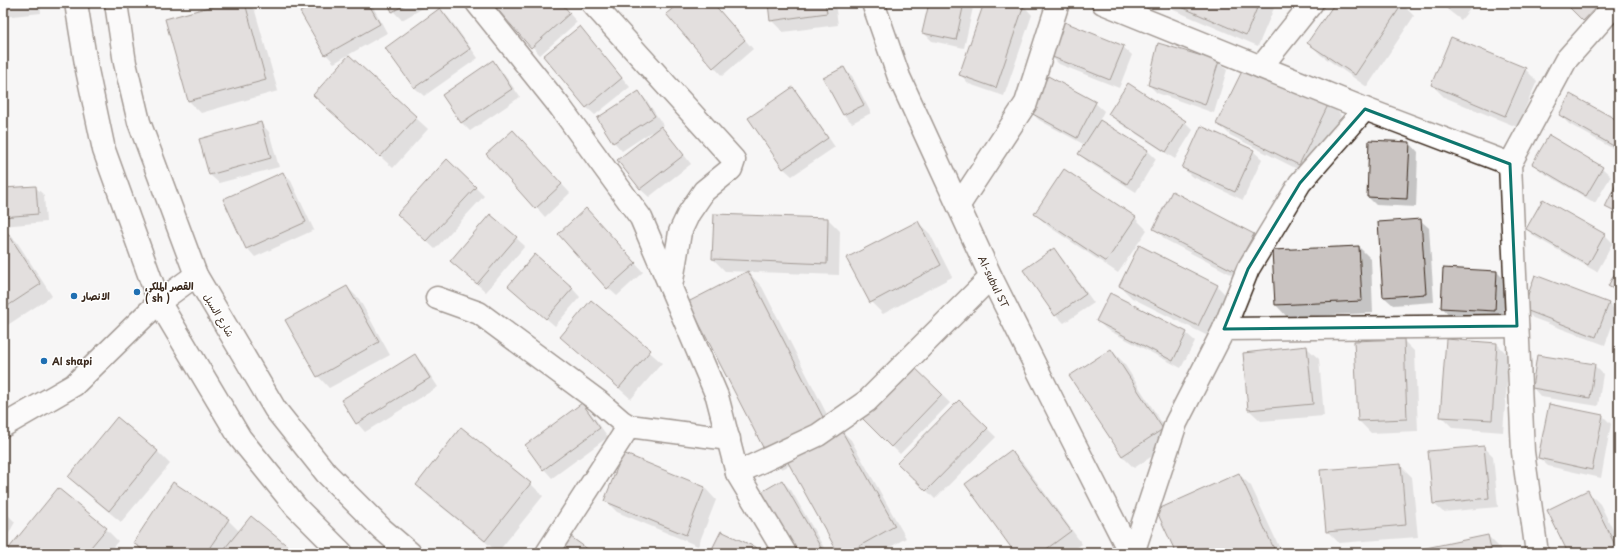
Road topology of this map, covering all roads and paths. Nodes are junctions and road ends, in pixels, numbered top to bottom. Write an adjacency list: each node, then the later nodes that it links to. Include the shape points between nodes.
1 (76, 3): 18 (street, via 104,150)
2 (116, 3): 14 (street, شارع السبل, via 125,63 139,122)
3 (477, 3): 16 (street, via 561,108 641,218)
4 (592, 3): 16 (street, via 734,160 732,169 704,191 689,213 680,232)
5 (873, 3): 13 (street, Al-subul ST, via 899,77)
6 (1058, 3): 13 (street, via 1026,103)
7 (1103, 3): 10 (street)
8 (1312, 3): 10 (street)
9 (1619, 5): 12 (street, via 1566,60)
10 (1261, 67): 11 (street)
11 (1365, 109): 12 (street); 20 (street, via 1300,183 1248,269)
12 (1510, 164): 19 (street)
13 (959, 206): 15 (street, Al-subul ST)
14 (196, 275): 18 (street); 26 (street, شارع السبل, via 275,409 326,473)
15 (991, 277): 24 (street, via 867,401 818,435); 29 (street, Al-subul ST)
16 (671, 287): 23 (street, via 717,396)
17 (437, 298): 22 (street, via 479,313)
18 (159, 302): 21 (street, via 74,386); 25 (street, via 240,438 296,507)
19 (1517, 326): 20 (street); 31 (street, via 1523,452)
20 (1224, 329): 30 (street, via 1176,423)
21 (3, 426)
22 (629, 426): 23 (street); 27 (street)
23 (728, 439): 24 (street)
24 (738, 473): 28 (street)
25 (342, 553)
26 (410, 553)
27 (547, 553)
28 (785, 553)
29 (1130, 553)
30 (1133, 553)
31 (1537, 553)

